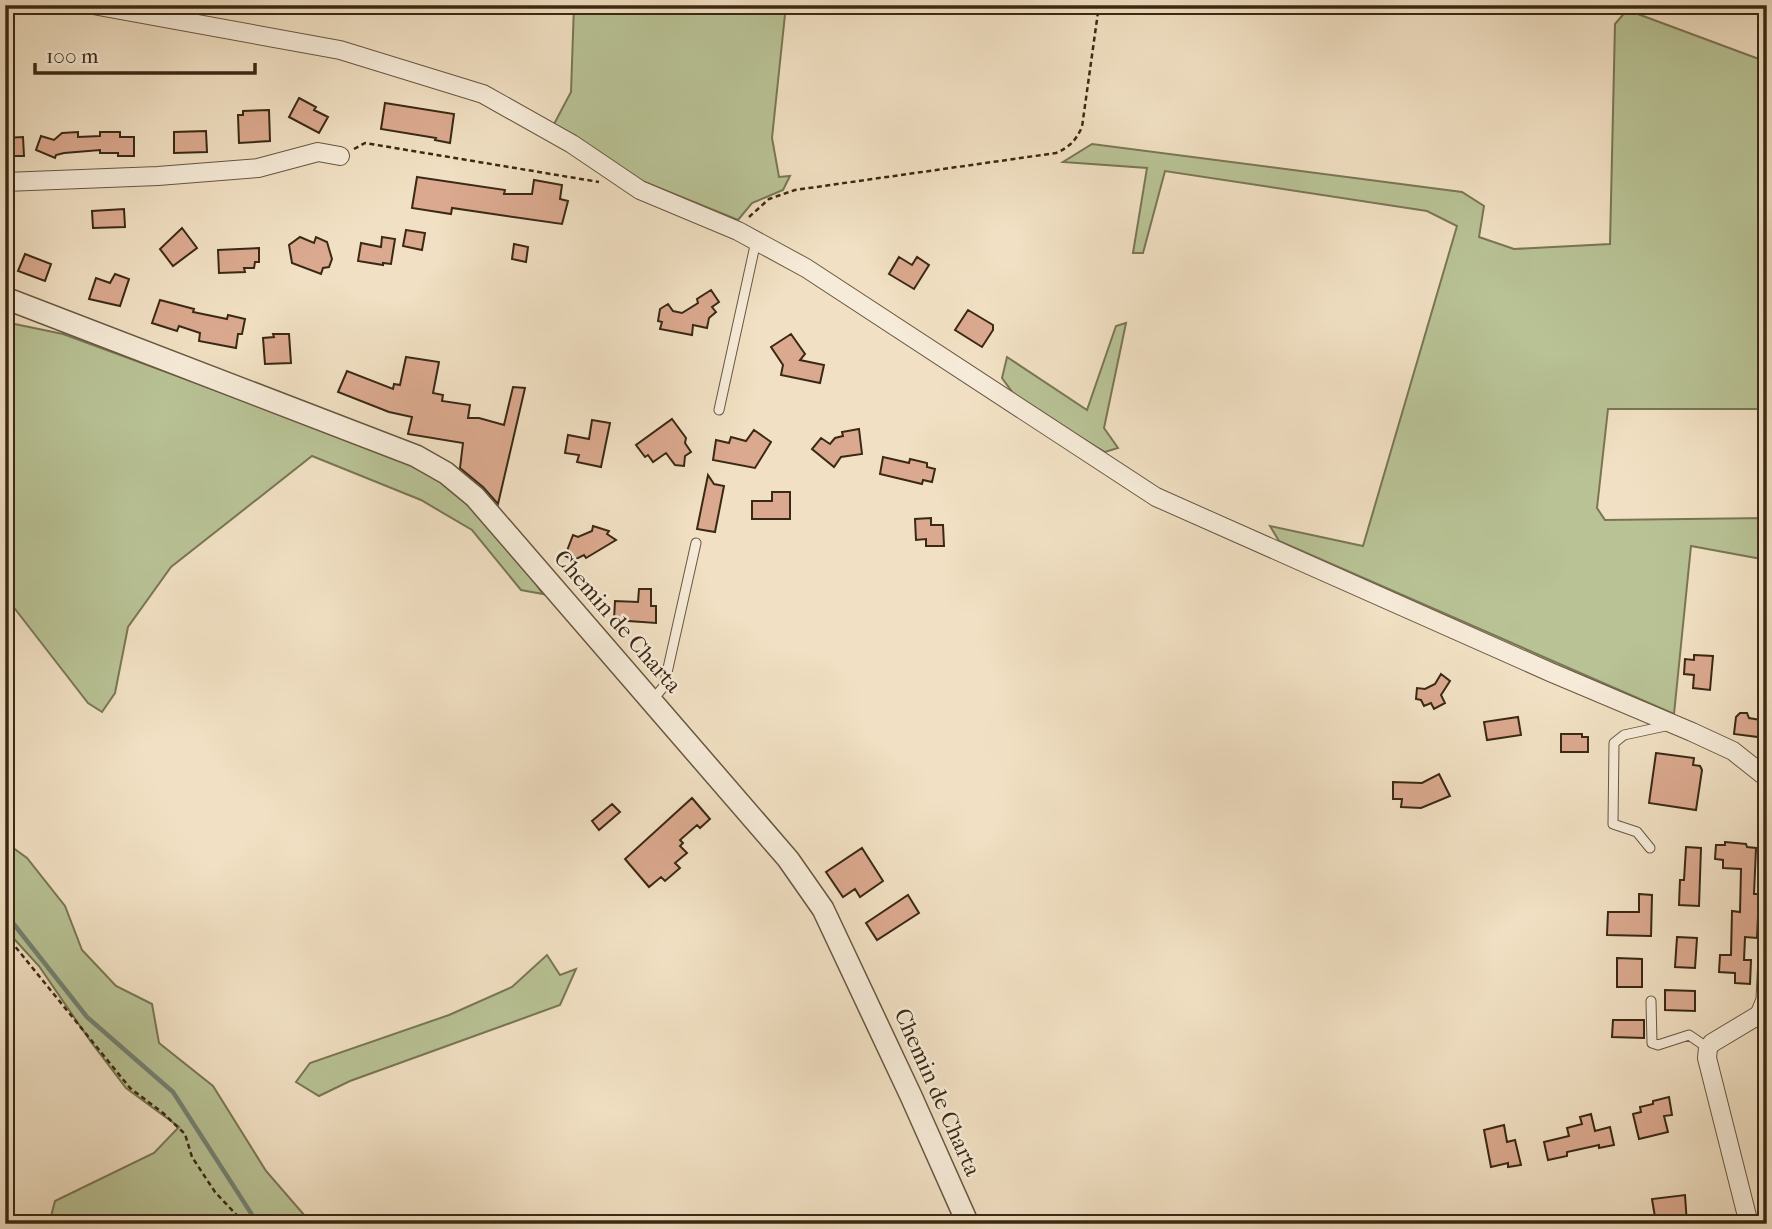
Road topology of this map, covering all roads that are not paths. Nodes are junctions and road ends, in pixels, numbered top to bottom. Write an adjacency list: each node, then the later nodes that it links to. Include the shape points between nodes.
1 (93, 5): 4 (street, via 340,50 483,94 572,144 640,190)
2 (340, 156): 3 (street, via 318,152 258,168 183,174)
3 (5, 182)
4 (756, 241): 6 (lane); 9 (street, via 806,268 1156,496)
5 (5, 298): 8 (street, Chemin de Charta, via 433,464 497,520)
6 (719, 410)
7 (696, 543): 8 (lane, via 664,686)
8 (652, 701): 16 (street, Chemin de Charta, via 815,895)
9 (1675, 725): 10 (street, via 1732,751); 11 (lane, via 1624,735 1614,743 1613,824 1637,832)
10 (1767, 778)
11 (1650, 848)
12 (1766, 895): 14 (lane)
13 (1651, 1001): 15 (lane, via 1651,1043 1689,1035)
14 (1760, 1014): 15 (street)
15 (1708, 1048): 17 (street)
16 (968, 1224)
17 (1749, 1224)

